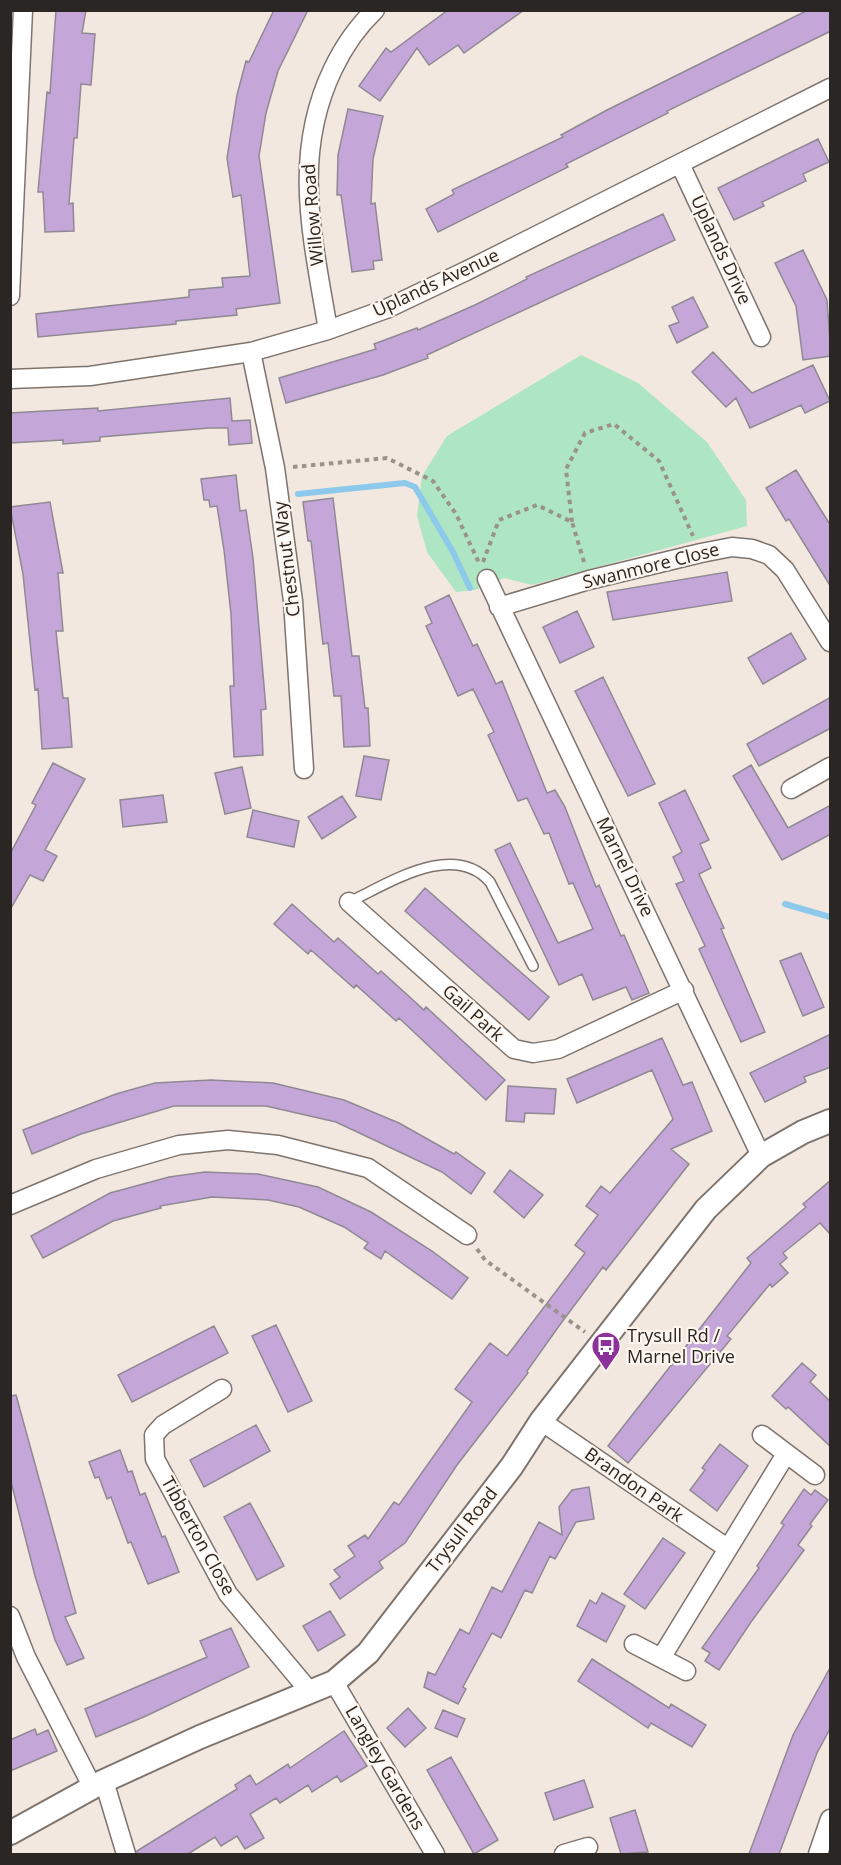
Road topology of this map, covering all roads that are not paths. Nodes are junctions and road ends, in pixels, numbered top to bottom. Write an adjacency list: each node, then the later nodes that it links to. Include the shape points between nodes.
1 (23, 10): 5 (street)
2 (375, 10): 6 (street, Willow Road, via 352,33 323,89 308,154 313,239)
3 (831, 88): 4 (street, Uplands Avenue)
4 (680, 164): 6 (street, Uplands Avenue, via 386,309); 7 (street, Uplands Drive)
5 (10, 297)
6 (328, 330): 8 (street, Uplands Avenue)
7 (761, 337)
8 (251, 352): 9 (street, Uplands Avenue, via 90,376); 14 (street, Chestnut Way, via 275,468 293,601)
9 (10, 379)
10 (484, 573): 11 (street, Marnel Drive)
11 (500, 607): 12 (street, Swanmore Close, via 701,553 732,547 752,549 769,555 785,570); 18 (street, Marnel Drive)
12 (831, 642)
13 (831, 767): 15 (street)
14 (304, 769)
15 (791, 789)
16 (349, 902): 17 (lane, via 419,869 442,864 480,870); 18 (street, Gail Park, via 514,1049 533,1053 558,1049)
17 (533, 966)
18 (684, 990): 20 (street, Marnel Drive)
19 (831, 1121): 20 (street, Trysull Road)
20 (761, 1155): 24 (street, Trysull Road, via 706,1209)
21 (10, 1205): 22 (street, via 96,1169 179,1145 228,1140 278,1145 368,1168)
22 (467, 1235)
23 (222, 1389): 34 (street, Tibberton Close, via 163,1425 154,1435 155,1459 228,1594)
24 (541, 1421): 28 (street, Brandon Park); 33 (street, Trysull Road, via 512,1466 368,1653)
25 (762, 1435): 26 (street)
26 (786, 1454): 27 (street); 28 (street)
27 (815, 1475)
28 (727, 1548): 31 (street)
29 (10, 1616): 35 (street, via 26,1657)
30 (634, 1644): 31 (street)
31 (661, 1658): 32 (street)
32 (686, 1671)
33 (334, 1682): 34 (street, Trysull Road); 40 (street, Langley Gardens)
34 (311, 1693): 35 (street, Trysull Road, via 200,1737)
35 (98, 1784): 37 (street, Trysull Road); 39 (street)
36 (831, 1819): 42 (street)
37 (10, 1833)
38 (588, 1847): 41 (street)
39 (126, 1854)
40 (435, 1854)
41 (564, 1854)
42 (818, 1854)

